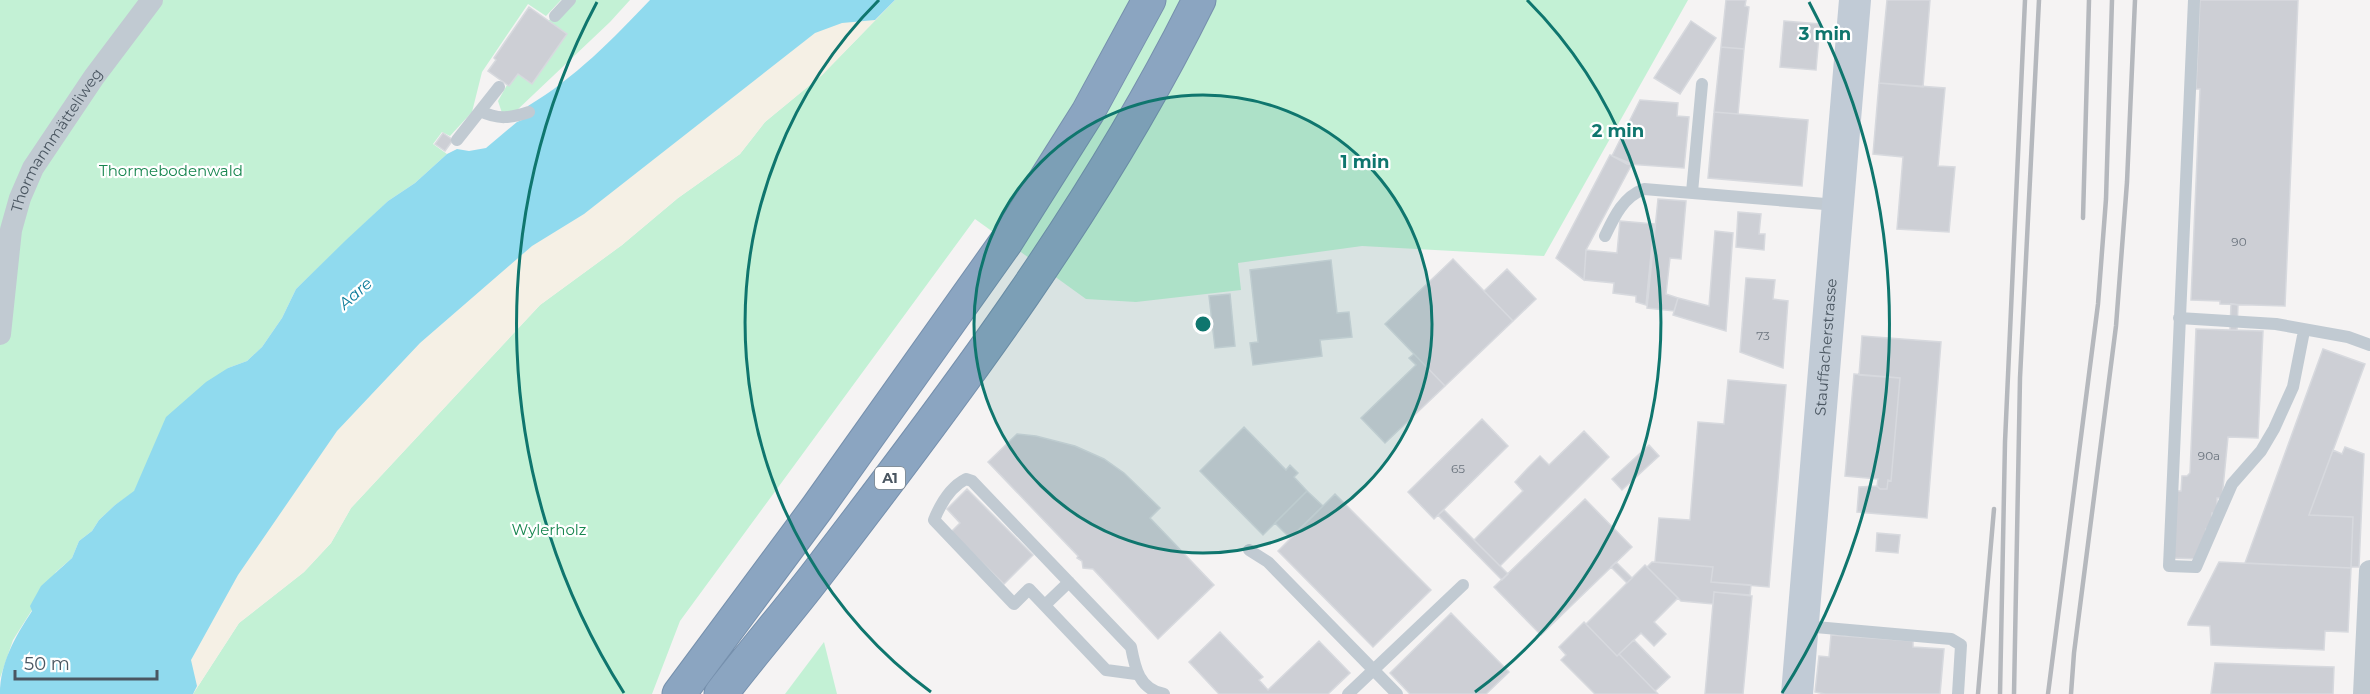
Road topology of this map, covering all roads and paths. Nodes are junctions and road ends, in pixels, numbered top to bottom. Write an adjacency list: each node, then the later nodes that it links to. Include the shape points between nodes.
1 (152, 0): 18 (street, Thormannmätteliweg, via 33,168 11,230)
2 (570, 0): 7 (lane)
3 (1149, 0): 30 (highway, via 1088,112 1006,243)
4 (1199, 0): 31 (highway, A1, via 1127,135 1042,268 864,513)
5 (1855, 0): 14 (street, Stauffacherstrasse)
6 (2194, 0): 16 (lane)
7 (555, 16)
8 (1702, 84): 13 (lane)
9 (499, 87): 10 (lane)
10 (480, 111): 11 (lane, via 500,118); 12 (lane)
11 (529, 112)
12 (457, 140)
13 (1692, 192): 14 (lane); 15 (lane, via 1639,191 1622,204)
14 (1838, 205): 27 (street, Stauffacherstrasse)
15 (1605, 236)
16 (2179, 318): 17 (lane, via 2276,324); 20 (lane, via 2177,483 2169,566 2196,567)
17 (2304, 331): 19 (lane, via 2348,337); 20 (lane, via 2293,387 2274,429 2256,458)
18 (0, 334)
19 (2370, 345)
20 (2236, 478): 21 (lane)
21 (2223, 484)
22 (1249, 550): 28 (lane, via 1268,562)
23 (2370, 571): 37 (street)
24 (1069, 582): 26 (lane); 26 (lane, via 972,481 960,482 934,520 1014,604 1029,589); 29 (lane, via 1131,647)
25 (1463, 585): 28 (lane)
26 (1045, 605): 29 (lane, via 1106,670)
27 (1802, 626): 35 (street, Stauffacherstrasse); 36 (lane, via 1950,639 1961,645)
28 (1374, 669): 33 (lane); 34 (lane)
29 (1136, 674): 32 (lane, via 1155,692)
30 (679, 694)
31 (721, 694)
32 (1164, 694)
33 (1348, 694)
34 (1397, 694)
35 (1797, 694)
36 (1958, 694)
37 (2364, 694)

